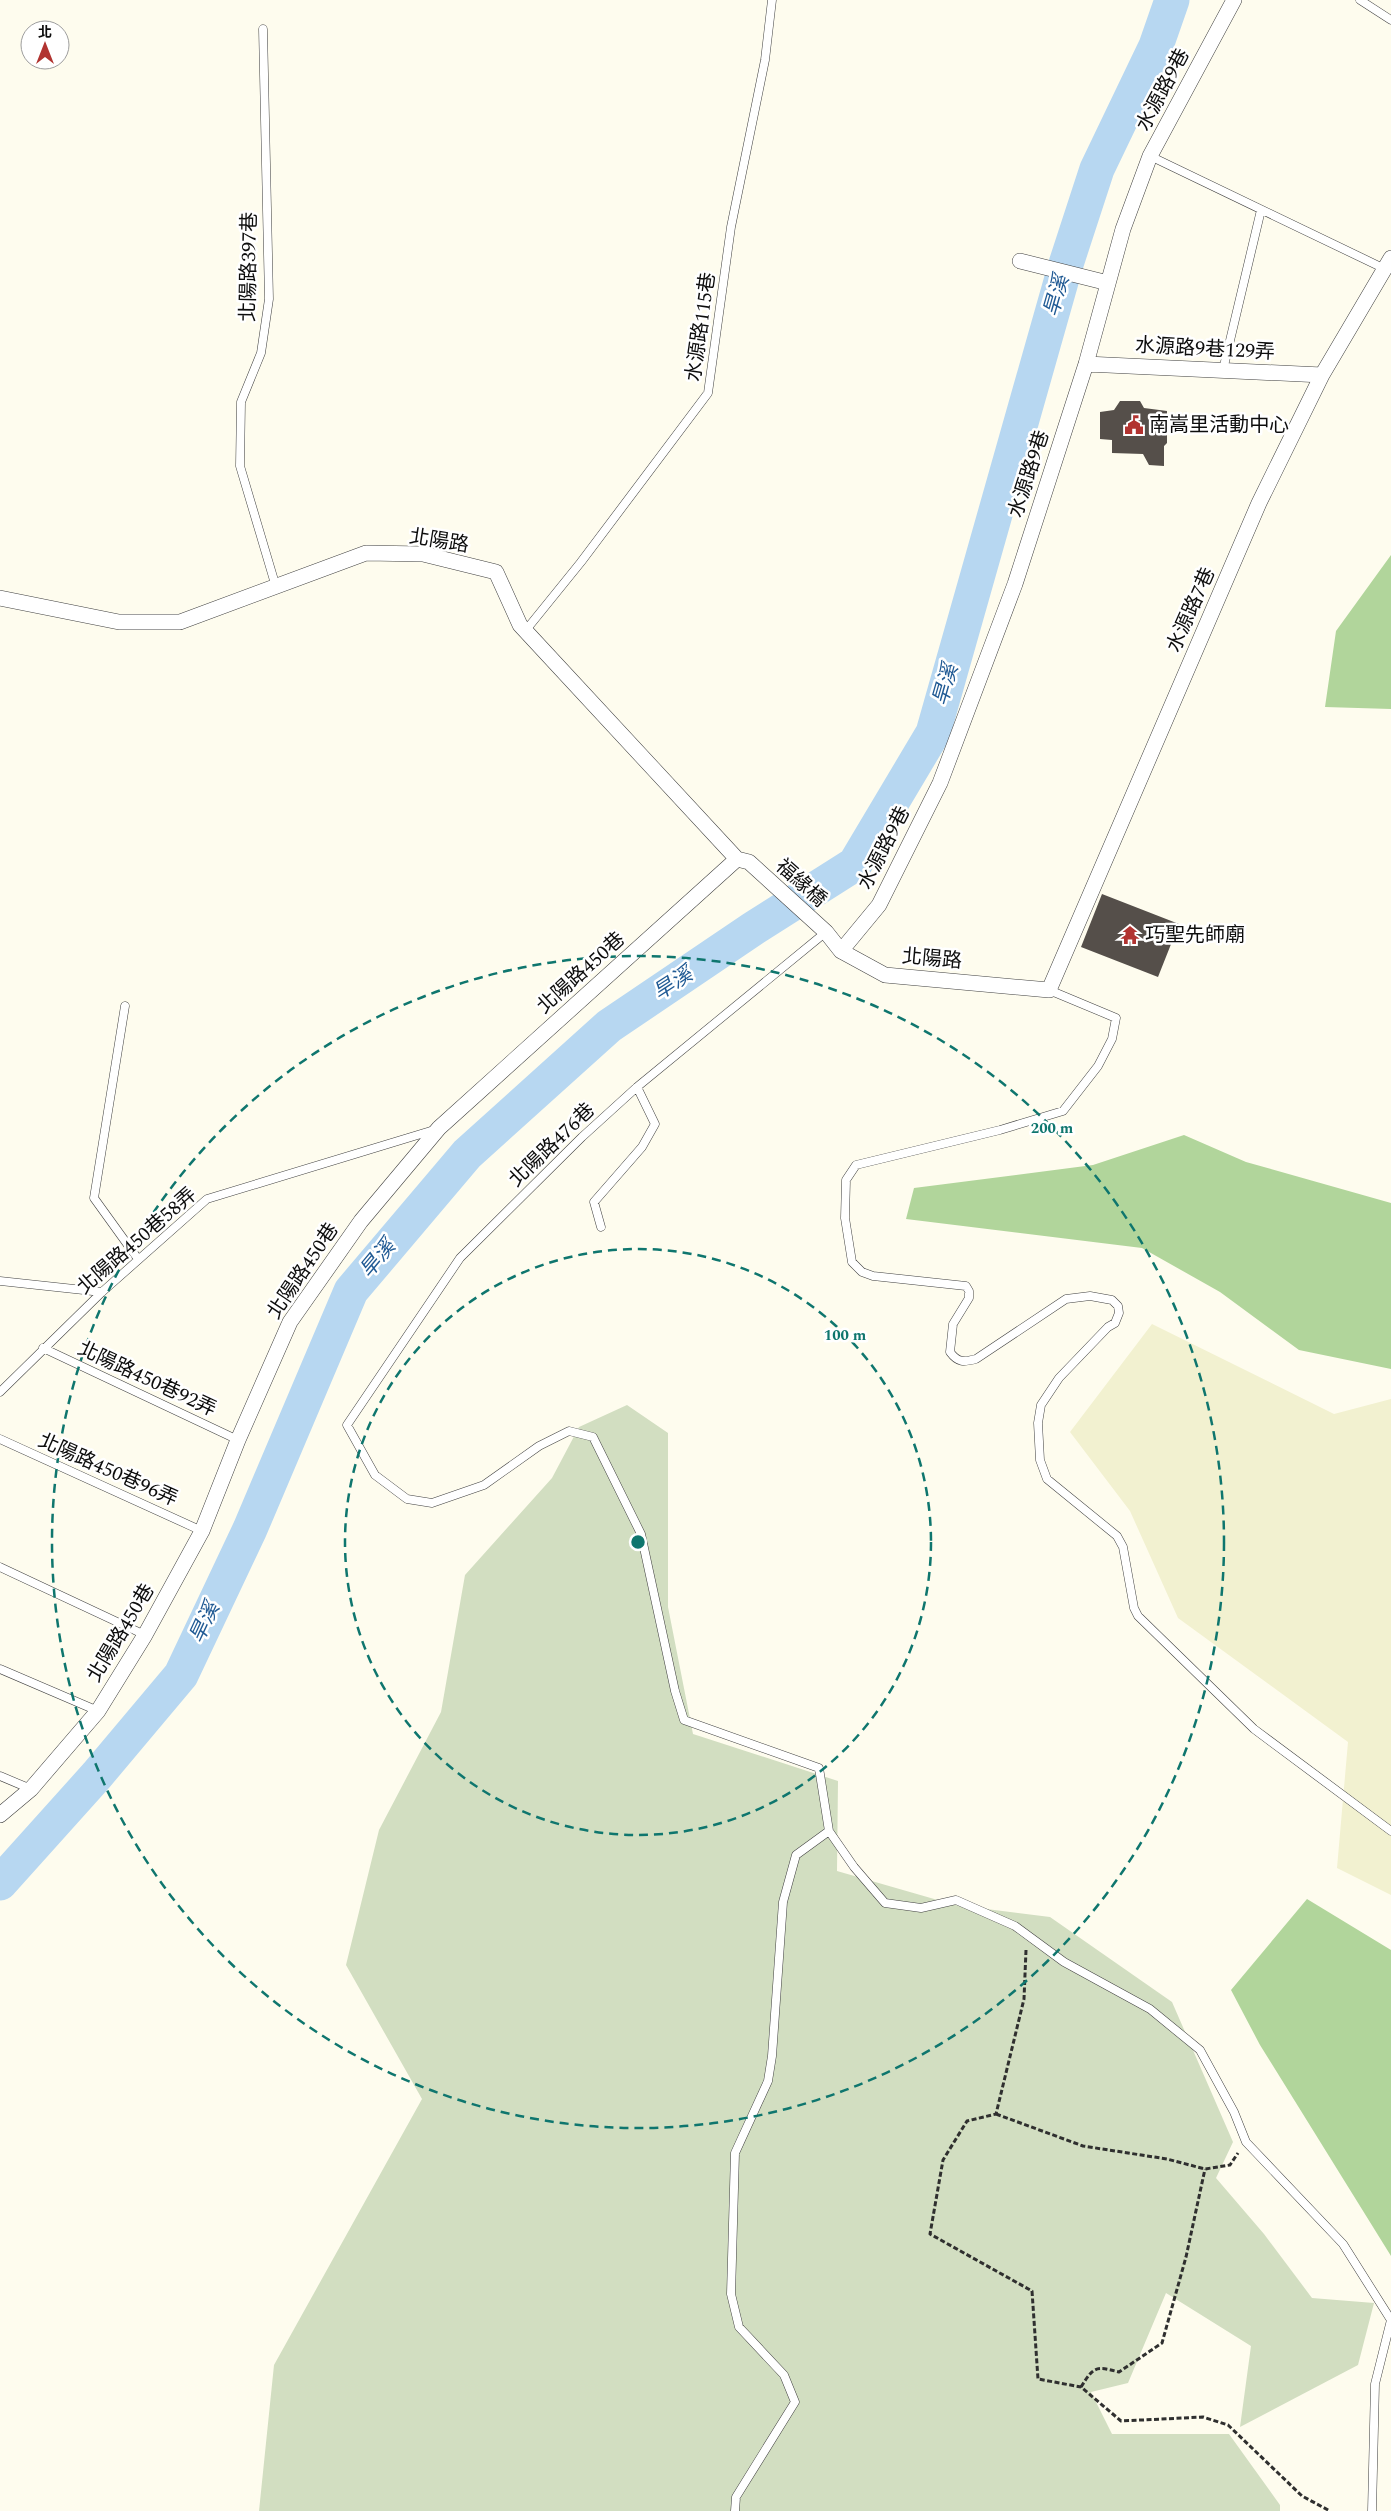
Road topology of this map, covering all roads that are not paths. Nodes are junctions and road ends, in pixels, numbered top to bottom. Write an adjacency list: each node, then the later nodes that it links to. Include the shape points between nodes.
1 (772, 0): 16 (lane, 水源路115巷, via 765,60 731,227 708,392)
2 (1234, 0): 6 (street, 水源路9巷)
3 (1360, 0): 4 (lane)
4 (1391, 20)
5 (264, 29): 14 (lane, 北陽路397巷, via 269,299 261,353 242,402 240,466)
6 (1150, 156): 7 (lane); 10 (street, 水源路9巷, via 1123,229)
7 (1261, 210): 9 (lane); 12 (lane)
8 (1020, 261): 10 (street)
9 (1389, 266): 13 (street, 水源路7巷)
10 (1108, 283): 11 (street, 水源路9巷)
11 (1086, 364): 12 (street, 水源路9巷129弄); 19 (street, 水源路9巷, via 1015,584 940,783 879,904)
12 (1223, 370): 13 (street, 水源路9巷129弄)
13 (1322, 375): 20 (street, 水源路7巷, via 1255,512)
14 (276, 587): 15 (street, 北陽路, via 180,622 119,622); 16 (street, 北陽路, via 366,554 424,554 496,572 520,625)
15 (0, 598)
16 (526, 630): 17 (street, 北陽路)
17 (743, 861): 18 (street, 福緣橋); 23 (street, 北陽路450巷)
18 (826, 932): 19 (street, 北陽路); 22 (lane, 北陽路476巷)
19 (840, 951): 20 (street, 北陽路, via 885,975)
20 (1049, 990): 41 (lane, via 1116,1018 1112,1038 1098,1066 1063,1110 1000,1130 856,1165 846,1180 845,1218 852,1262 862,1272 873,1276 966,1286 969,1298 953,1324 950,1352 962,1362 976,1359 1066,1299 1104,1296 1118,1306 1115,1323 1060,1378 1041,1406 1038,1423 1040,1460 1047,1479 1118,1536 1138,1616 1254,1729)
21 (125, 1006): 25 (lane, via 94,1198)
22 (637, 1087): 24 (lane, via 655,1124 642,1147 594,1202); 40 (lane, 北陽路476巷, via 460,1258 347,1425 375,1475 407,1498 432,1503 484,1485 539,1446 569,1431 593,1437 641,1534 684,1720 818,1768)
23 (439, 1128): 25 (lane, 北陽路450巷58弄, via 207,1199); 31 (street, 北陽路450巷, via 361,1222 290,1322)
24 (601, 1227)
25 (138, 1259): 27 (lane, 北陽路450巷58弄)
26 (0, 1281): 27 (lane)
27 (102, 1292): 28 (lane, 北陽路450巷58弄)
28 (43, 1348): 29 (lane, 北陽路450巷58弄); 31 (lane, 北陽路450巷92弄)
29 (0, 1392)
30 (0, 1440): 32 (lane, 北陽路450巷96弄)
31 (238, 1440): 32 (street, 北陽路450巷)
32 (202, 1531): 34 (street, 北陽路450巷)
33 (0, 1566): 34 (lane)
34 (145, 1636): 36 (street, 北陽路450巷)
35 (0, 1669): 36 (lane)
36 (98, 1711): 38 (street, 北陽路450巷)
37 (0, 1776): 38 (lane)
38 (31, 1789): 39 (street, 北陽路450巷)
39 (0, 1815)
40 (829, 1831): 42 (lane, via 796,1855 783,1902 768,2081 735,2153 731,2294 738,2326 784,2375 795,2402 736,2496); 43 (lane, via 885,1903 921,1908 956,1900 1016,1926 1064,1962 1150,2009 1200,2050 1234,2112 1246,2142 1343,2244 1390,2320 1375,2384)
41 (1391, 1831)
42 (735, 2511)
43 (1372, 2511)

